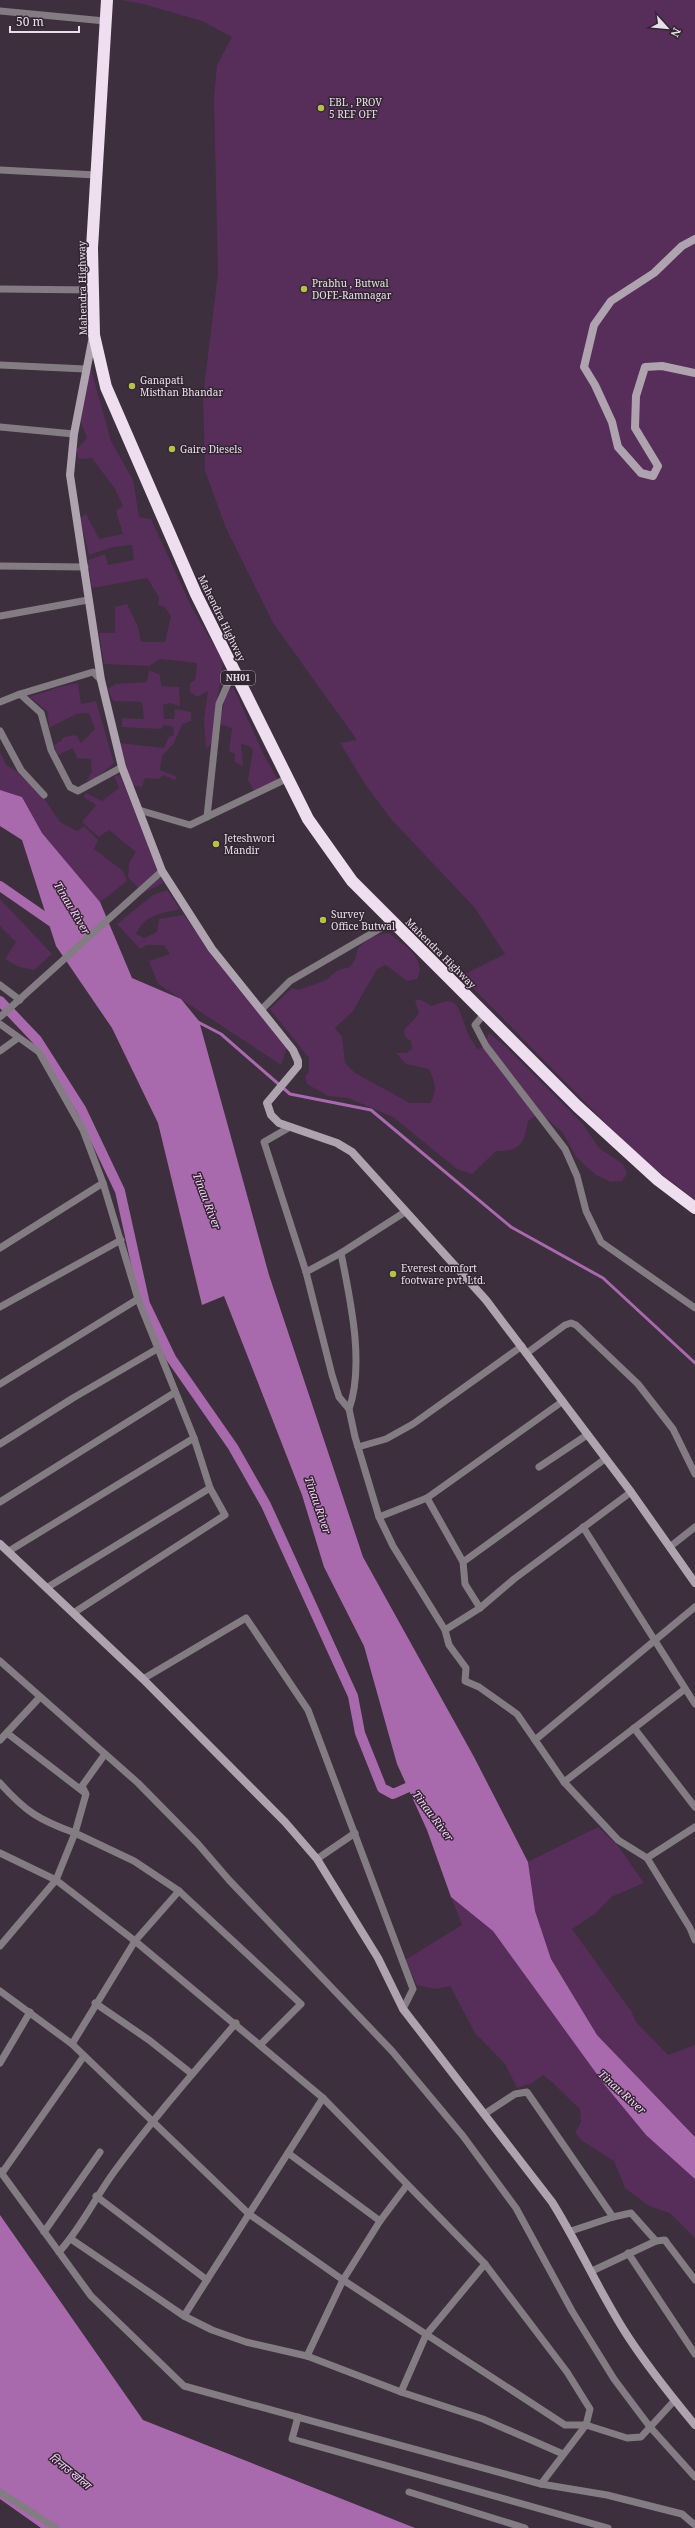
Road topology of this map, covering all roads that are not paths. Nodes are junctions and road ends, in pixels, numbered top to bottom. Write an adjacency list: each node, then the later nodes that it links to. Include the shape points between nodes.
1 (107, 0): 3 (highway, Mahendra Highway / NH01)
2 (0, 11): 3 (street)
3 (106, 21): 5 (highway, Mahendra Highway / NH01)
4 (0, 170): 5 (street)
5 (96, 174): 8 (highway, Mahendra Highway / NH01)
6 (695, 239): 12 (street, via 682,246 654,274 611,301 594,325 584,367 612,422 618,447 641,473 653,476 658,466 635,428 636,396 645,367 662,366)
7 (0, 289): 8 (street)
8 (93, 290): 9 (highway, Mahendra Highway / NH01)
9 (94, 335): 11 (street); 19 (highway, Mahendra Highway / NH01, via 106,387 196,594)
10 (0, 365): 11 (street)
11 (85, 369): 14 (street)
12 (695, 373)
13 (0, 428): 14 (street)
14 (74, 434): 16 (street, via 70,475)
15 (0, 566): 16 (street)
16 (85, 567): 17 (street)
17 (88, 600): 18 (street); 20 (street)
18 (0, 616)
19 (234, 670): 25 (highway, Mahendra Highway / NH01); 28 (street, via 219,704)
20 (101, 680): 21 (street, via 94,672); 24 (street)
21 (20, 694): 22 (street); 24 (street, via 41,713 51,750 70,787 78,791)
22 (0, 702)
23 (0, 731): 26 (street, via 21,770)
24 (122, 767): 27 (street)
25 (288, 778): 28 (street); 30 (highway, Mahendra Highway / NH01, via 308,819 352,881)
26 (44, 795)
27 (138, 810): 28 (street, via 190,824); 29 (street)
28 (207, 817)
29 (162, 871): 32 (street); 33 (street, via 212,949)
30 (393, 921): 33 (street, via 290,982); 34 (highway, Mahendra Highway / NH01)
31 (0, 985): 32 (street)
32 (20, 1000): 35 (street)
33 (261, 1010): 39 (street, via 293,1050 298,1061 298,1066 268,1103 274,1120)
34 (485, 1013): 41 (highway, Mahendra Highway / NH01, via 583,1111 658,1180); 49 (street, via 475,1025 486,1046 565,1149 577,1176 586,1211 601,1242)
35 (0, 1017)
36 (0, 1024): 37 (street)
37 (18, 1038): 38 (street); 40 (street, via 39,1052 66,1096 83,1130)
38 (0, 1051)
39 (290, 1127): 42 (street, via 337,1143 352,1152); 46 (street, via 264,1142)
40 (103, 1183): 43 (street); 44 (street)
41 (695, 1208)
42 (405, 1212): 45 (street); 51 (street, via 486,1300)
43 (121, 1240): 47 (street); 48 (street)
44 (0, 1248)
45 (341, 1253): 46 (street); 55 (street, via 355,1354 354,1396)
46 (306, 1272): 55 (street, via 332,1375 339,1397)
47 (138, 1299): 50 (street); 52 (street)
48 (0, 1307)
49 (695, 1308)
50 (157, 1349): 53 (street); 58 (street)
51 (524, 1349): 54 (street); 59 (street, via 413,1424 386,1439); 62 (street, via 565,1325 576,1325 638,1384 673,1429)
52 (0, 1384)
53 (174, 1393): 57 (street); 66 (street)
54 (563, 1401): 56 (street); 65 (street)
55 (349, 1409): 59 (street)
56 (587, 1435): 60 (street); 61 (street)
57 (194, 1438): 63 (street); 72 (street)
58 (0, 1444)
59 (358, 1447): 67 (street)
60 (605, 1459): 64 (street); 73 (street)
61 (539, 1467)
62 (695, 1474)
63 (210, 1488): 75 (street); 78 (street, via 225,1515)
64 (631, 1492): 68 (street); 71 (street)
65 (427, 1498): 67 (street); 73 (street)
66 (0, 1502)
67 (379, 1517): 79 (street, via 393,1546)
68 (584, 1527): 77 (street); 80 (street)
69 (695, 1527): 71 (street)
70 (0, 1544): 72 (street)
71 (671, 1546): 74 (street)
72 (10, 1551): 75 (street)
73 (463, 1562): 77 (street, via 465,1584)
74 (695, 1583)
75 (48, 1587): 78 (street)
76 (695, 1607): 80 (street)
77 (480, 1608): 79 (street)
78 (75, 1612): 82 (street)
79 (445, 1630): 89 (street, via 449,1645 466,1668 465,1681 479,1687 517,1714)
80 (655, 1640): 83 (street); 89 (street)
81 (2, 1665): 84 (street)
82 (143, 1679): 97 (street, via 246,1618 308,1710); 100 (street, via 285,1822)
83 (685, 1689): 85 (street); 86 (street)
84 (40, 1697): 87 (street); 90 (street)
85 (695, 1704)
86 (634, 1728): 91 (street); 94 (street)
87 (7, 1733): 88 (street); 93 (street)
88 (0, 1740)
89 (535, 1740): 91 (street)
90 (105, 1754): 93 (street, via 82,1786); 147 (street, via 198,1844 228,1880 392,2051 463,2136 516,2208 572,2311 614,2379)
91 (564, 1782): 99 (street, via 618,1840)
92 (0, 1783): 96 (street, via 21,1806 43,1821)
93 (86, 1794): 96 (street)
94 (695, 1807)
95 (695, 1827): 99 (street)
96 (75, 1833): 101 (street); 102 (street, via 134,1861)
97 (355, 1834): 100 (street); 108 (street, via 413,1989)
98 (0, 1854): 101 (street)
99 (647, 1858): 103 (street)
100 (317, 1860): 108 (street, via 378,1958)
101 (56, 1880): 104 (street); 105 (street)
102 (179, 1890): 104 (street); 112 (street, via 301,2004)
103 (695, 1940)
104 (136, 1941): 107 (street); 110 (street)
105 (0, 1946)
106 (0, 1991): 109 (street)
107 (95, 2004): 111 (street); 115 (street, via 149,2040)
108 (403, 2009): 117 (street)
109 (30, 2012): 111 (street); 114 (street)
110 (236, 2023): 112 (street); 115 (street)
111 (72, 2044): 113 (street)
112 (261, 2044): 116 (street)
113 (84, 2056): 118 (street); 121 (street)
114 (0, 2063)
115 (192, 2074): 118 (street)
116 (323, 2098): 120 (street); 122 (street)
117 (486, 2113): 125 (street, via 515,2094 526,2092); 127 (street)
118 (152, 2121): 123 (street); 124 (street)
119 (100, 2152): 128 (street)
120 (288, 2153): 124 (street); 126 (street)
121 (1, 2172): 128 (street)
122 (407, 2185): 126 (street); 133 (street)
123 (96, 2196): 129 (street); 135 (street)
124 (249, 2214): 135 (street); 136 (street)
125 (613, 2217): 127 (street); 130 (street, via 631,2213)
126 (380, 2221): 136 (street)
127 (571, 2231): 134 (street)
128 (44, 2232): 131 (street)
129 (71, 2239): 131 (street); 138 (street)
130 (656, 2241): 132 (street); 137 (street, via 665,2240)
131 (59, 2252): 144 (street, via 91,2296 184,2386)
132 (628, 2253): 134 (street); 140 (street)
133 (485, 2264): 139 (street); 145 (street, via 567,2372 590,2409)
134 (592, 2271): 143 (street, via 627,2334)
135 (207, 2280): 138 (street)
136 (343, 2280): 139 (street); 141 (street)
137 (695, 2280)
138 (184, 2316): 141 (street, via 212,2330 246,2342)
139 (426, 2335): 142 (street); 145 (street, via 565,2425)
140 (695, 2354)
141 (307, 2356): 142 (street)
142 (401, 2392): 148 (street, via 483,2419)
143 (674, 2400): 146 (street); 147 (street)
144 (298, 2417): 150 (street); 156 (street, via 292,2439)
145 (586, 2425): 147 (street, via 627,2438 642,2437); 148 (street)
146 (695, 2425)
147 (650, 2427): 149 (street)
148 (563, 2454): 150 (street)
149 (695, 2477)
150 (540, 2484): 153 (street, via 607,2495 682,2514)
151 (0, 2492): 154 (street)
152 (409, 2492): 155 (street)
153 (695, 2525): 157 (street)
154 (56, 2528)
155 (526, 2528)
156 (608, 2528)
157 (693, 2528)

